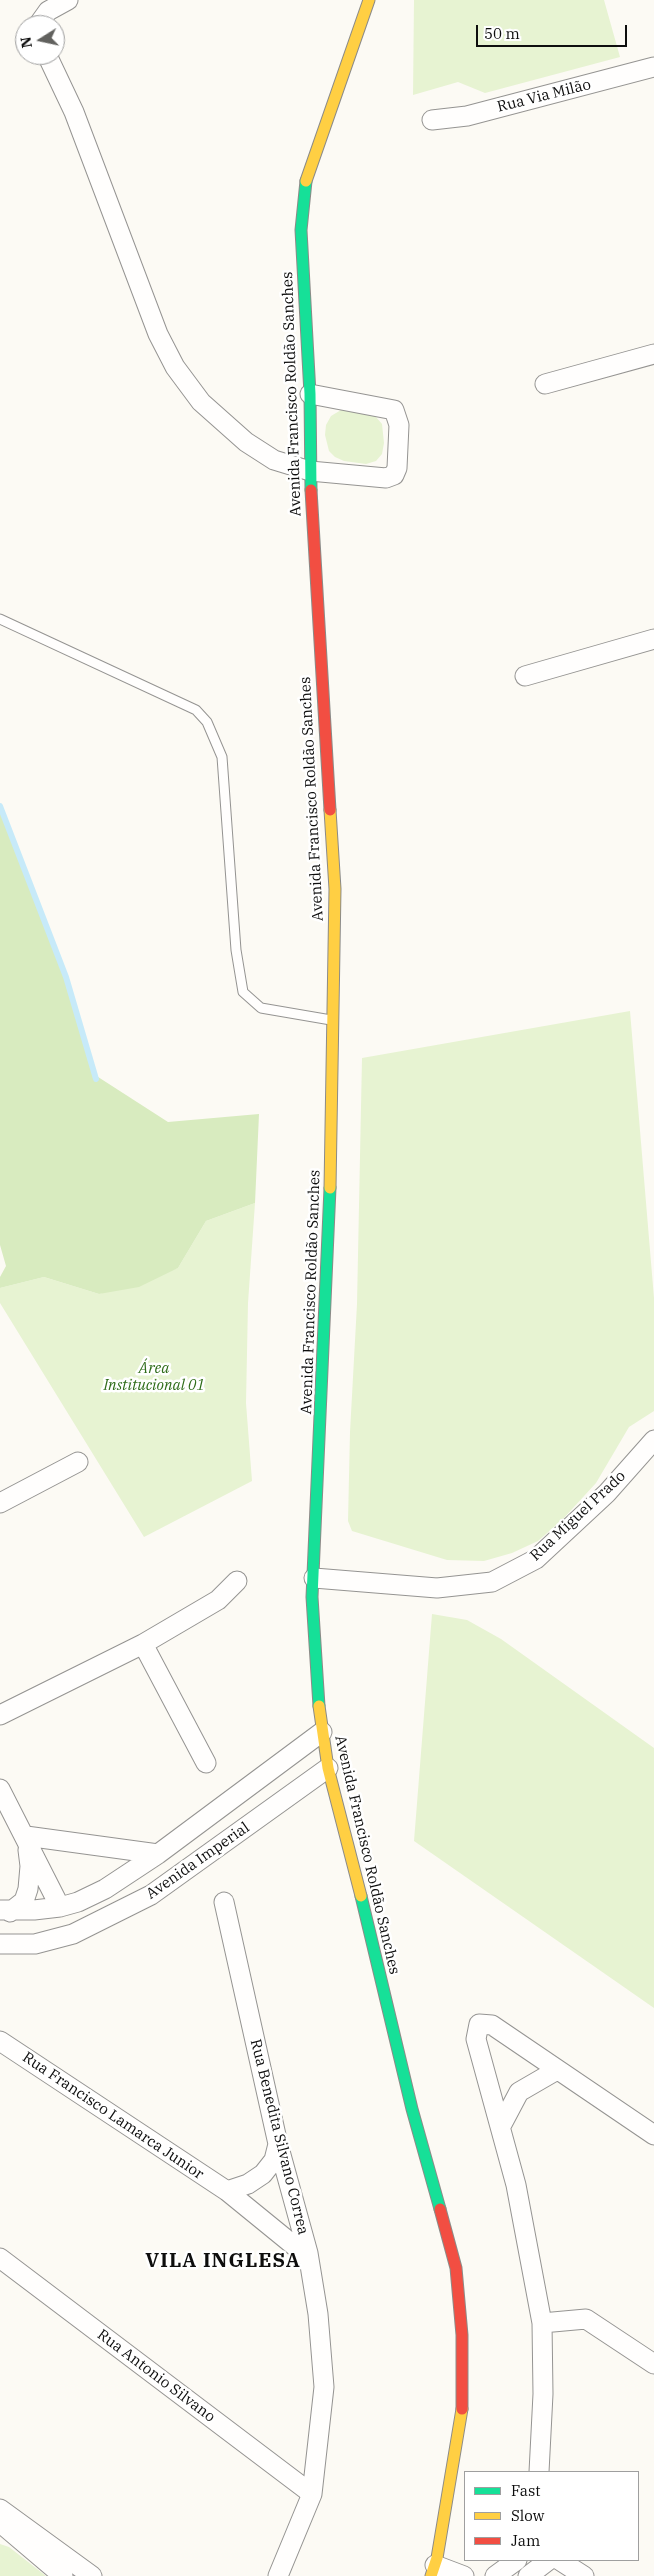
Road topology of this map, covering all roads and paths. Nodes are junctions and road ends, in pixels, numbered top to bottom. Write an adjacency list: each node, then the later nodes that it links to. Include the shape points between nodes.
1 (68, 0): 3 (street)
2 (369, 0): 9 (street, Avenida Francisco Roldão Sanches, via 306,182 301,230)
3 (45, 15)
4 (51, 65): 10 (street, via 74,112 158,334 175,367 201,402 246,442 274,460)
5 (654, 68): 6 (street, Rua Via Milão, via 467,116)
6 (432, 120)
7 (654, 354): 8 (street)
8 (545, 384)
9 (310, 394): 10 (street, Avenida Francisco Roldão Sanches); 10 (street, via 394,410 399,425 394,475 386,478)
10 (310, 471): 14 (street, Avenida Francisco Roldão Sanches, via 335,889)
11 (0, 618): 14 (lane, via 196,710 207,722 222,757 236,950 243,992 261,1008)
12 (654, 639): 13 (street)
13 (525, 676)
14 (334, 1020): 18 (street, Avenida Francisco Roldão Sanches)
15 (653, 1441): 18 (street, Rua Miguel Prado, via 607,1493 536,1559 492,1582 436,1588)
16 (78, 1462): 17 (street)
17 (0, 1503)
18 (314, 1578): 22 (street, Avenida Francisco Roldão Sanches, via 316,1689)
19 (237, 1582): 20 (street, via 218,1600)
20 (143, 1644): 21 (street); 23 (street)
21 (0, 1715)
22 (322, 1732): 24 (street, Avenida Francisco Roldão Sanches); 27 (street, Avenida Imperial)
23 (206, 1763)
24 (328, 1768): 31 (street, Avenida Imperial, via 152,1895 73,1934 35,1944); 49 (street, Avenida Francisco Roldão Sanches, via 412,2109 456,2268 462,2336 463,2406)
25 (0, 1789): 26 (street)
26 (26, 1836): 27 (street); 29 (street); 30 (street, via 30,1866 28,1889 24,1901)
27 (158, 1854): 29 (street, Avenida Imperial, via 105,1890)
28 (224, 1902): 36 (street, Rua Benedita Silvano Correa)
29 (60, 1906): 30 (street, Avenida Imperial)
30 (5, 1911)
31 (0, 1944)
32 (0, 2041): 37 (street, Rua Francisco Lamarca Junior)
33 (557, 2070): 34 (street, via 519,2092); 34 (street, via 492,2025 479,2024 476,2039); 35 (street)
34 (502, 2126): 40 (street)
35 (654, 2135)
36 (278, 2144): 37 (street, via 274,2160 263,2174 248,2184); 39 (street, Rua Benedita Silvano Correa)
37 (227, 2191): 39 (street, Rua Francisco Lamarca Junior)
38 (0, 2258): 43 (street, Rua Antonio Silvano)
39 (308, 2258): 43 (street, Rua Benedita Silvano Correa, via 318,2314 324,2387)
40 (542, 2323): 41 (street, via 586,2319); 42 (street)
41 (654, 2364)
42 (539, 2471)
43 (312, 2494): 52 (street, Rua Benedita Silvano Correa)
44 (0, 2509): 51 (street)
45 (0, 2523): 50 (street)
46 (516, 2561): 54 (street)
47 (548, 2561): 55 (street)
48 (561, 2561): 56 (street)
49 (433, 2571): 53 (street)
50 (63, 2576)
51 (92, 2576)
52 (278, 2576)
53 (464, 2576)
54 (495, 2576)
55 (528, 2576)
56 (584, 2576)

